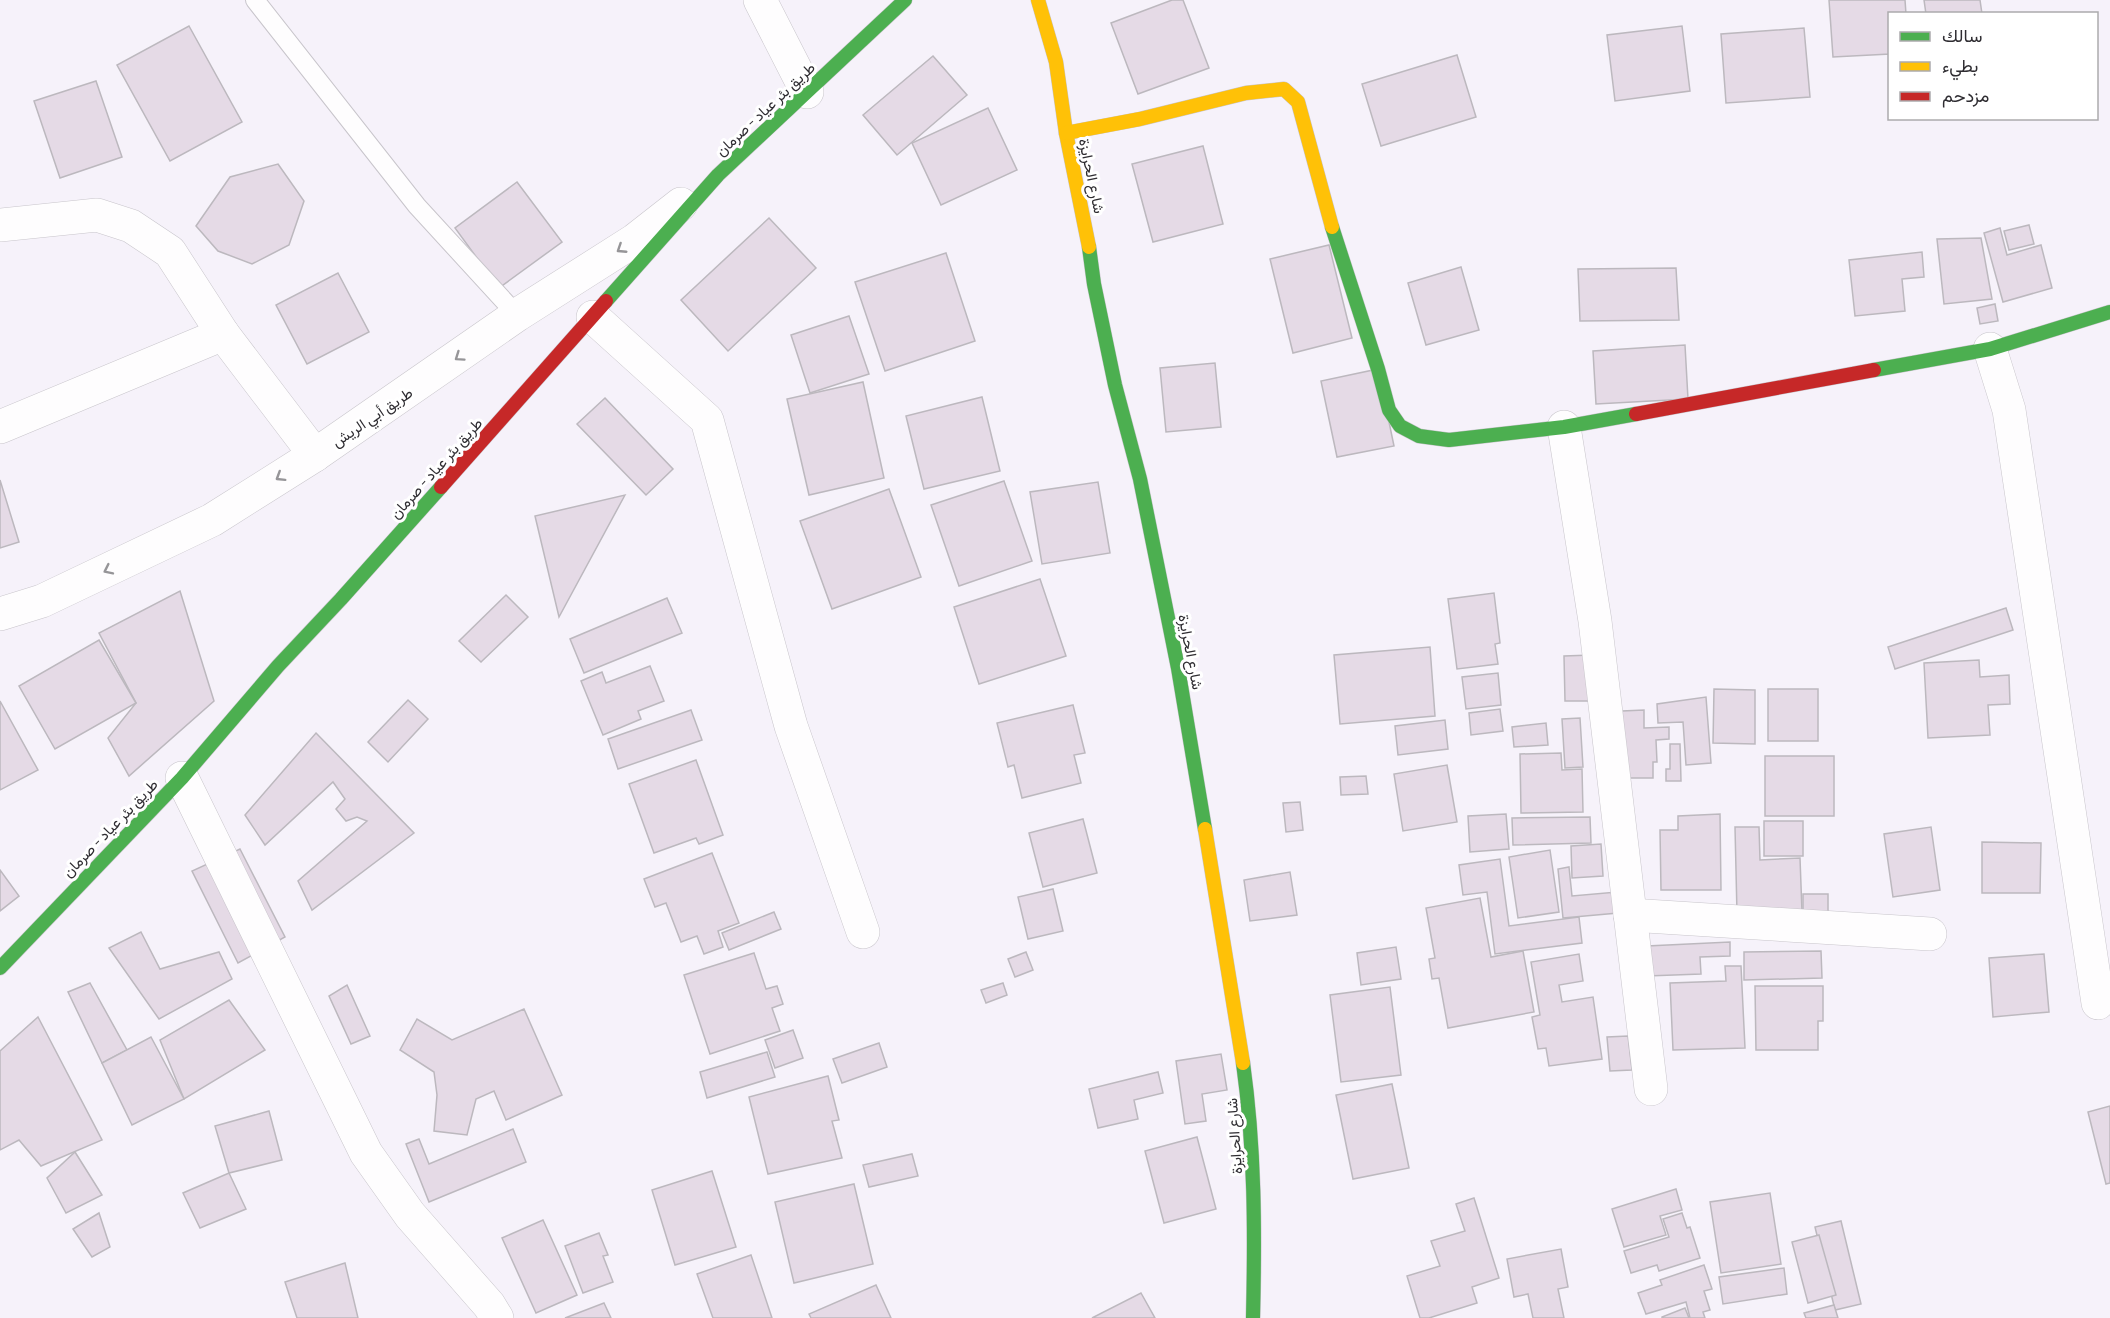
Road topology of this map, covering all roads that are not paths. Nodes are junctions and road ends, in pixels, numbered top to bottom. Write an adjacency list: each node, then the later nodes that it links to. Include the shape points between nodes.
1 (255, 0): 10 (lane, via 417,206)
2 (760, 0): 5 (street)
3 (905, 0): 5 (main road, طريق بئر عياد - صرمان)
4 (1038, 0): 6 (main road, شارع الحرايزة, via 1056,62)
5 (807, 92): 7 (main road, طريق بئر عياد - صرمان)
6 (1065, 133): 14 (main road, via 1125,124 1244,93 1284,89 1298,102 1389,410 1400,426 1419,436 1449,440); 26 (main road, شارع الحرايزة, via 1115,385 1140,479 1178,668 1238,1024 1248,1097 1255,1212)
7 (718, 175): 10 (street, طريق أبي الريش, one-way to 10, via 635,240); 11 (main road, طريق بئر عياد - صرمان)
8 (0, 225): 12 (street, via 97,215 131,225 170,252)
9 (2110, 312): 13 (main road)
10 (517, 315): 16 (street, طريق أبي الريش, one-way to 16)
11 (594, 317): 18 (main road, طريق بئر عياد - صرمان, via 278,666); 20 (street, via 707,420 791,726)
12 (223, 334): 15 (street); 16 (street)
13 (1990, 349): 14 (main road); 23 (street, via 2009,410)
14 (1564, 426): 19 (street, via 1595,621)
15 (0, 427)
16 (315, 455): 17 (street, طريق أبي الريش, one-way to 17, via 212,520 42,601)
17 (0, 614)
18 (182, 778): 22 (main road, طريق بئر عياد - صرمان); 25 (street, via 366,1153 410,1215)
19 (1630, 915): 21 (street); 24 (street)
20 (863, 932)
21 (1930, 934)
22 (0, 968)
23 (2098, 1003)
24 (1651, 1089)
25 (497, 1318)
26 (1253, 1318)

